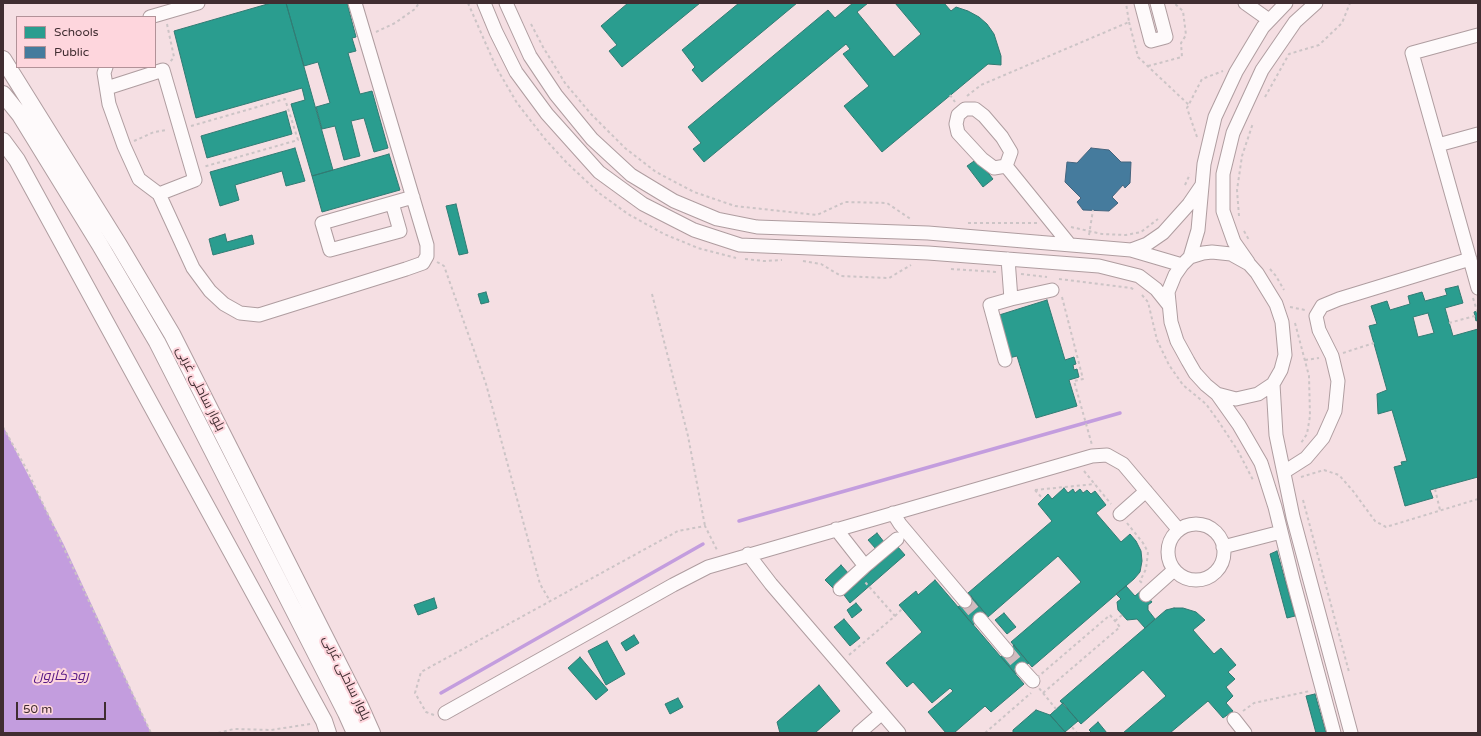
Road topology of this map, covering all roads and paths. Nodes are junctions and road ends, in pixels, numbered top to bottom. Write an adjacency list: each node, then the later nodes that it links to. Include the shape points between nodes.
1 (198, 3): 14 (lane)
2 (355, 3): 20 (lane)
3 (420, 3): 20 (path, via 395,23)
4 (468, 3): 60 (path, via 496,67 517,103 567,163 599,193 628,214 664,234 698,248)
5 (484, 3): 57 (lane, via 516,72 547,114 599,172 644,204 694,230 740,245)
6 (506, 3): 52 (lane, via 530,56 556,96 592,139 631,175 674,201 717,219 757,226)
7 (1126, 3): 18 (path)
8 (1141, 3): 9 (lane, via 1151,41 1166,36)
9 (1157, 3)
10 (1245, 3): 17 (lane)
11 (1286, 3): 17 (lane)
12 (1316, 3): 67 (lane, via 1295,22 1262,70 1232,133 1223,174 1223,211 1234,242)
13 (1350, 3): 28 (path, via 1342,23 1319,45 1289,54)
14 (165, 13): 15 (lane); 24 (path, via 174,58)
15 (154, 16)
16 (529, 20): 48 (path, via 565,83 624,148 656,172 734,206 817,215 845,202 887,203)
17 (1269, 20): 41 (lane, via 1236,72 1215,117 1204,164)
18 (1129, 22): 29 (path, via 1138,56); 30 (path, via 981,85)
19 (1478, 35): 36 (lane, via 1412,53)
20 (365, 37): 44 (lane)
21 (3, 59): 137 (main road, بلوار ساحلی غربی, via 172,334)
22 (106, 68): 25 (lane)
23 (1226, 69): 29 (path, via 1202,79)
24 (163, 70): 25 (lane); 32 (lane)
25 (107, 88): 37 (lane, via 109,104)
26 (3, 94): 136 (main road, بلوار ساحلی غربی, via 28,128 157,342)
27 (950, 96): 30 (path)
28 (1262, 102)
29 (1189, 105): 34 (path, via 1187,108)
30 (960, 108): 38 (lane, via 975,109 1002,137 1011,152); 38 (lane, via 956,124 958,133 994,168)
31 (1253, 123): 47 (path, via 1242,156 1237,190)
32 (180, 129): 37 (path, via 154,132); 39 (lane); 39 (path, via 285,99 298,140)
33 (1478, 134): 36 (lane)
34 (1198, 140)
35 (3, 141): 132 (main road, via 17,160)
36 (1438, 145): 63 (lane)
37 (124, 146): 43 (lane, via 139,179)
38 (1006, 166): 50 (lane)
39 (192, 170): 43 (lane, via 195,180)
40 (1191, 170): 42 (path)
41 (1203, 183): 56 (lane, via 1189,204 1163,233 1147,244); 66 (lane, via 1198,230)
42 (1183, 191)
43 (159, 194): 59 (lane, via 193,268 210,291 224,304 240,313 259,315 406,269 423,263)
44 (413, 197): 45 (lane); 59 (lane, via 427,245)
45 (392, 203): 45 (lane, via 322,223 330,250 400,231)
46 (1162, 216): 50 (path, via 1141,232 1126,235 1102,234)
47 (1239, 220)
48 (916, 222)
49 (967, 223): 50 (path)
50 (1053, 223): 55 (lane)
51 (1242, 227): 54 (path)
52 (928, 232): 53 (lane); 57 (lane)
53 (962, 236): 55 (lane); 58 (lane)
54 (1249, 240)
55 (1070, 245): 56 (lane)
56 (1131, 250): 66 (lane)
57 (928, 253): 58 (lane)
58 (960, 255): 62 (lane)
59 (427, 256): 114 (path, via 444,266 486,384 540,584)
60 (738, 258)
61 (744, 259): 64 (path)
62 (1008, 259): 71 (lane); 79 (lane, via 1099,266 1139,276 1156,289)
63 (1470, 259): 74 (lane); 89 (lane, via 1322,306 1316,316 1319,330 1332,356 1338,381 1335,411 1323,438 1306,458)
64 (787, 260)
65 (801, 261): 69 (path, via 822,264 841,276 889,278 910,265)
66 (1186, 261): 67 (lane, via 1203,253 1221,253 1231,254); 79 (lane, via 1175,275 1168,292)
67 (1249, 264): 85 (lane, via 1276,304 1282,322 1285,355)
68 (1267, 264): 76 (path)
69 (918, 266)
70 (948, 268): 71 (path)
71 (1009, 273): 72 (path); 77 (lane)
72 (1048, 278)
73 (1054, 284): 77 (lane); 88 (path, via 1063,298 1082,379 1074,381); 91 (path, via 1131,288 1140,293 1148,302 1157,340 1169,365 1183,385 1206,404 1238,451)
74 (1475, 291): 81 (path)
75 (652, 294): 102 (path, via 688,436)
76 (1287, 297)
77 (1010, 299): 84 (lane, via 990,306)
78 (1289, 302): 80 (path)
79 (1168, 304): 86 (lane, via 1177,342 1195,373)
80 (1292, 314)
81 (1478, 315): 83 (path)
82 (1295, 321): 89 (path, via 1309,376 1310,416 1307,434)
83 (1449, 323)
84 (1004, 360)
85 (1274, 384): 86 (lane, via 1258,394 1236,399); 89 (lane, via 1276,435)
86 (1217, 394): 105 (lane, via 1240,425 1261,463)
87 (3, 427): 134 (path, via 34,484)
88 (1094, 456): 90 (lane); 95 (lane, via 1107,455 1123,464)
89 (1289, 469): 99 (path, via 1298,478 1324,470 1339,475 1375,521 1386,527); 144 (lane, via 1293,517)
90 (1029, 474): 94 (path); 100 (lane)
91 (1253, 480)
92 (1094, 484): 94 (path)
93 (1435, 489): 99 (path)
94 (1035, 490): 97 (path)
95 (1146, 491): 101 (lane); 104 (lane)
96 (1302, 494): 124 (path)
97 (1043, 499)
98 (1478, 499): 99 (path)
99 (1440, 510)
100 (893, 513): 103 (lane); 115 (lane)
101 (1120, 514)
102 (705, 526): 109 (path); 114 (path, via 678,531)
103 (836, 529): 108 (lane); 110 (lane)
104 (1178, 530): 107 (lane, via 1191,524 1204,525 1216,532); 111 (lane, via 1170,540 1167,554)
105 (1281, 532): 107 (lane); 143 (lane)
106 (897, 539): 110 (lane)
107 (1223, 546): 111 (lane, via 1224,557 1218,570 1207,578 1194,580 1181,576)
108 (748, 554): 109 (lane); 122 (lane)
109 (723, 562): 129 (lane, via 673,585)
110 (861, 570): 112 (lane); 118 (path)
111 (1174, 570): 113 (lane)
112 (840, 590)
113 (1146, 594)
114 (550, 601): 129 (path, via 421,672 415,693 422,706 426,712 435,716)
115 (965, 601)
116 (902, 609): 118 (path)
117 (1122, 615): 120 (path)
118 (895, 616): 122 (path)
119 (980, 619): 121 (lane)
120 (1115, 621): 125 (path, via 1110,615); 127 (path, via 1120,627)
121 (1007, 651)
122 (840, 664): 130 (lane)
123 (1022, 669): 125 (lane)
124 (1351, 679)
125 (1033, 687): 127 (path); 140 (path)
126 (1310, 691): 131 (path, via 1254,703)
127 (1043, 693): 128 (path)
128 (1056, 709)
129 (445, 713)
130 (882, 713): 138 (lane); 139 (lane)
131 (1234, 719): 142 (lane)
132 (326, 727): 135 (path, via 234,729)
133 (1072, 727): 141 (path)
134 (151, 733)
135 (218, 733)
136 (355, 733)
137 (372, 733)
138 (859, 733)
139 (899, 733)
140 (985, 733)
141 (1077, 733)
142 (1245, 733)
143 (1334, 733)
144 (1351, 733)

